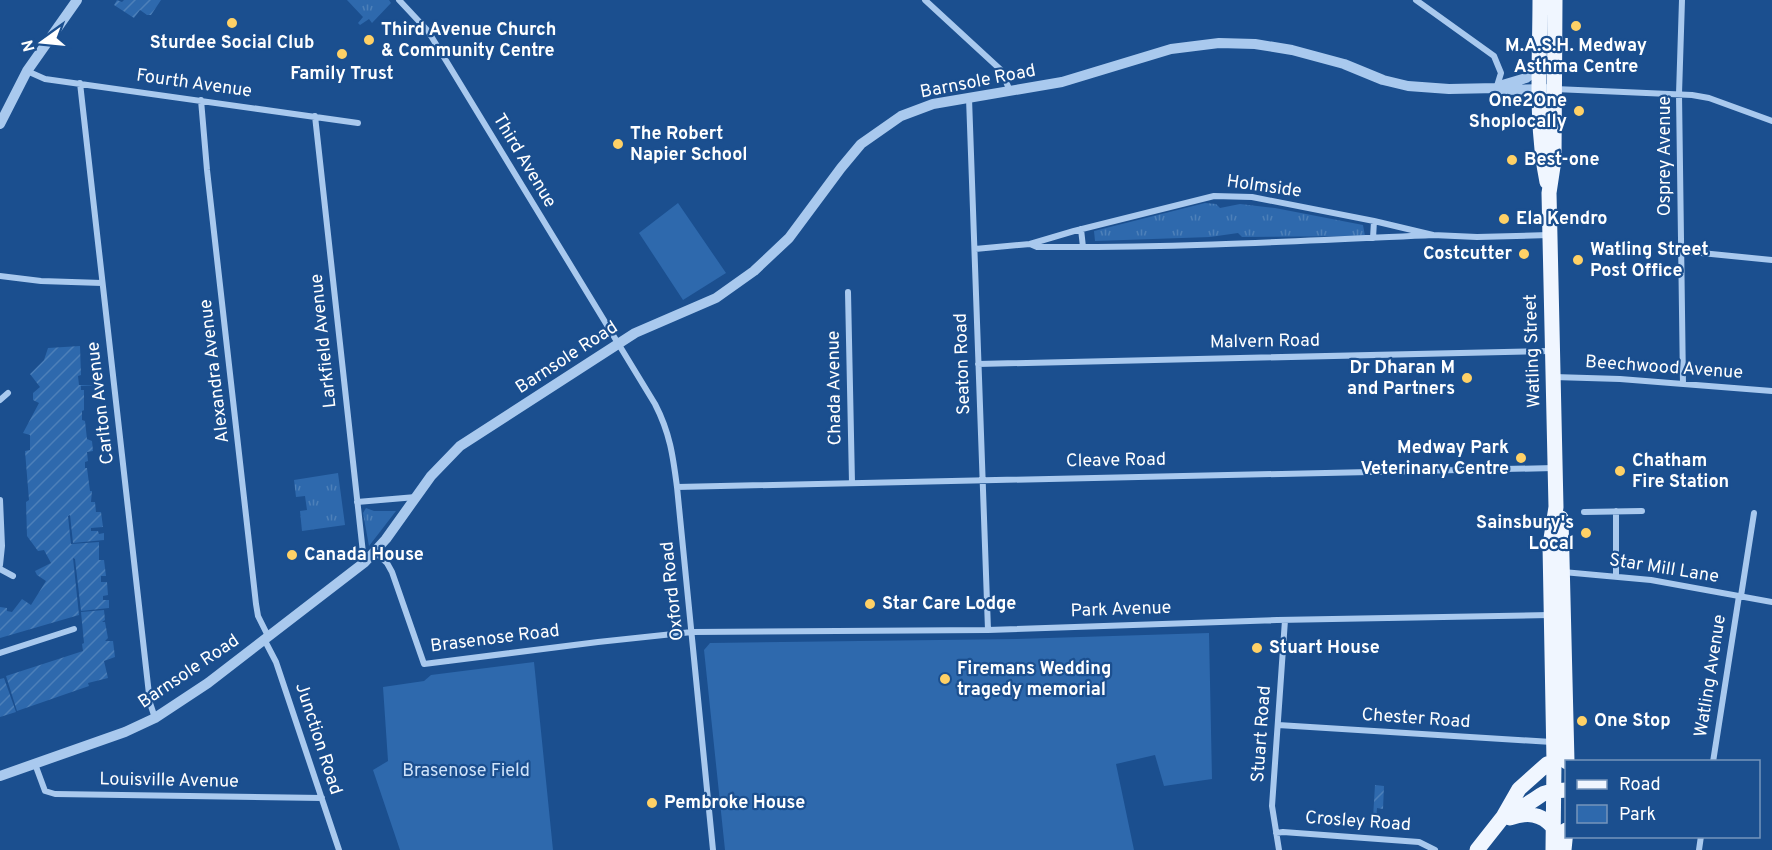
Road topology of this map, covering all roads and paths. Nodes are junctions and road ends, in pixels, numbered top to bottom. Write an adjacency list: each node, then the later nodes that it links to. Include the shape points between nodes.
1 (77, 0): 9 (street)
2 (399, 0): 34 (street, Third Avenue, via 428,30)
3 (925, 0): 13 (street, via 1001,70)
4 (1416, 0): 11 (street, via 1494,56 1501,72)
5 (1540, 0): 8 (main road, Watling Street)
6 (1555, 0): 12 (main road, Watling Street)
7 (1682, 0): 14 (street, Osprey Avenue)
8 (1540, 68): 11 (street, Barnsole Road, via 1528,77); 12 (main road, Watling Street)
9 (27, 71): 10 (street, Fourth Avenue, via 45,79); 20 (street)
10 (80, 83): 16 (street, Fourth Avenue); 32 (street, Carlton Avenue)
11 (1497, 88): 12 (street, Barnsole Road); 13 (street, Barnsole Road, via 1414,87 1299,51 1226,42 1171,49 1068,80)
12 (1547, 88): 14 (street); 24 (main road, Watling Street, via 1542,160 1549,193)
13 (1010, 91): 15 (street, Barnsole Road)
14 (1679, 94): 18 (street, via 1709,98); 29 (street, Osprey Avenue)
15 (969, 98): 28 (street, Seaton Road); 34 (street, Barnsole Road, via 933,104 901,116 880,130 852,153 789,238 754,271 716,298 650,324)
16 (201, 100): 17 (street, Fourth Avenue); 66 (street, Alexandra Avenue, via 256,604)
17 (315, 116): 19 (street, Fourth Avenue); 48 (street, Larkfield Avenue)
18 (1772, 121)
19 (358, 123)
20 (0, 124)
21 (1374, 221): 22 (street, Holmside, via 1252,197 1214,196); 23 (street, Holmside); 25 (street)
22 (1081, 229): 26 (street, Holmside); 27 (street)
23 (1433, 235): 24 (street, Holmside); 25 (street, Holmside)
24 (1549, 236): 35 (main road, Watling Street)
25 (1373, 238): 27 (street, Holmside)
26 (1030, 244): 27 (street, Holmside); 28 (street, Holmside)
27 (1083, 247)
28 (975, 249): 36 (street, Seaton Road)
29 (1681, 251): 30 (street); 38 (street, Osprey Avenue)
30 (1772, 260)
31 (0, 276): 32 (street)
32 (102, 283): 68 (street, Carlton Avenue, via 150,703)
33 (848, 292): 44 (street, Chada Avenue)
34 (618, 343): 45 (street, Oxford Road, via 663,418 672,445); 46 (street, Barnsole Road, via 460,447)
35 (1552, 351): 36 (street, Malvern Road); 37 (main road, Watling Street)
36 (978, 364): 43 (street, Seaton Road)
37 (1553, 377): 38 (street, Beechwood Avenue); 42 (main road, Watling Street)
38 (1683, 384): 39 (street, Beechwood Avenue)
39 (1772, 391)
40 (8, 393): 41 (street)
41 (0, 400)
42 (1555, 468): 43 (street, Cleave Road); 56 (main road, Watling Street, via 1556,507 1562,522)
43 (982, 480): 44 (street, Cleave Road); 64 (street, Seaton Road)
44 (852, 483): 45 (street, Cleave Road)
45 (677, 487): 65 (street, Oxford Road)
46 (416, 496): 48 (street); 53 (street, Barnsole Road)
47 (0, 500): 55 (street)
48 (357, 502): 54 (street, Larkfield Avenue)
49 (1642, 511): 51 (street)
50 (1584, 512): 51 (street)
51 (1616, 512): 58 (street)
52 (1754, 513): 59 (street, Watling Avenue)
53 (375, 552): 54 (street, Barnsole Road); 65 (street, Brasenose Road, via 392,572 424,664)
54 (364, 562): 66 (street, Barnsole Road)
55 (0, 567): 57 (street)
56 (1556, 572): 58 (street, Star Mill Lane); 61 (main road, Watling Street); 72 (main road, Watling Street)
57 (13, 576)
58 (1616, 576): 59 (street, Star Mill Lane)
59 (1740, 596): 60 (street, Star Mill Lane); 71 (street, Watling Avenue)
60 (1772, 602)
61 (1551, 615): 62 (street, Park Avenue); 70 (main road, Watling Street)
62 (1285, 620): 64 (street, Park Avenue); 69 (street, Stuart Road)
63 (74, 629): 67 (street)
64 (988, 630): 65 (street, Park Avenue)
65 (692, 632): 81 (street, Oxford Road)
66 (266, 638): 68 (street, Barnsole Road); 76 (street, Junction Road)
67 (0, 653)
68 (155, 718): 73 (street, Barnsole Road)
69 (1278, 725): 70 (street, Chester Road); 79 (street, Stuart Road, via 1272,806)
70 (1553, 742): 72 (main road, Watling Street)
71 (1713, 760)
72 (1560, 762): 75 (main road); 77 (main road, via 1547,764 1519,789)
73 (35, 764): 74 (street, Barnsole Road); 76 (street, Louisville Avenue, via 45,791 54,794)
74 (0, 776)
75 (1560, 791): 77 (main road, via 1542,794); 78 (main road)
76 (322, 798): 80 (street, Junction Road)
77 (1501, 818): 78 (main road, via 1529,814); 84 (main road)
78 (1560, 828): 85 (main road); 86 (main road)
79 (1276, 833): 82 (street, Stuart Road); 83 (street, Crosley Road, via 1419,842)
80 (339, 850)
81 (713, 850)
82 (1279, 850)
83 (1435, 850)
84 (1478, 850)
85 (1553, 850)
86 (1564, 850)

